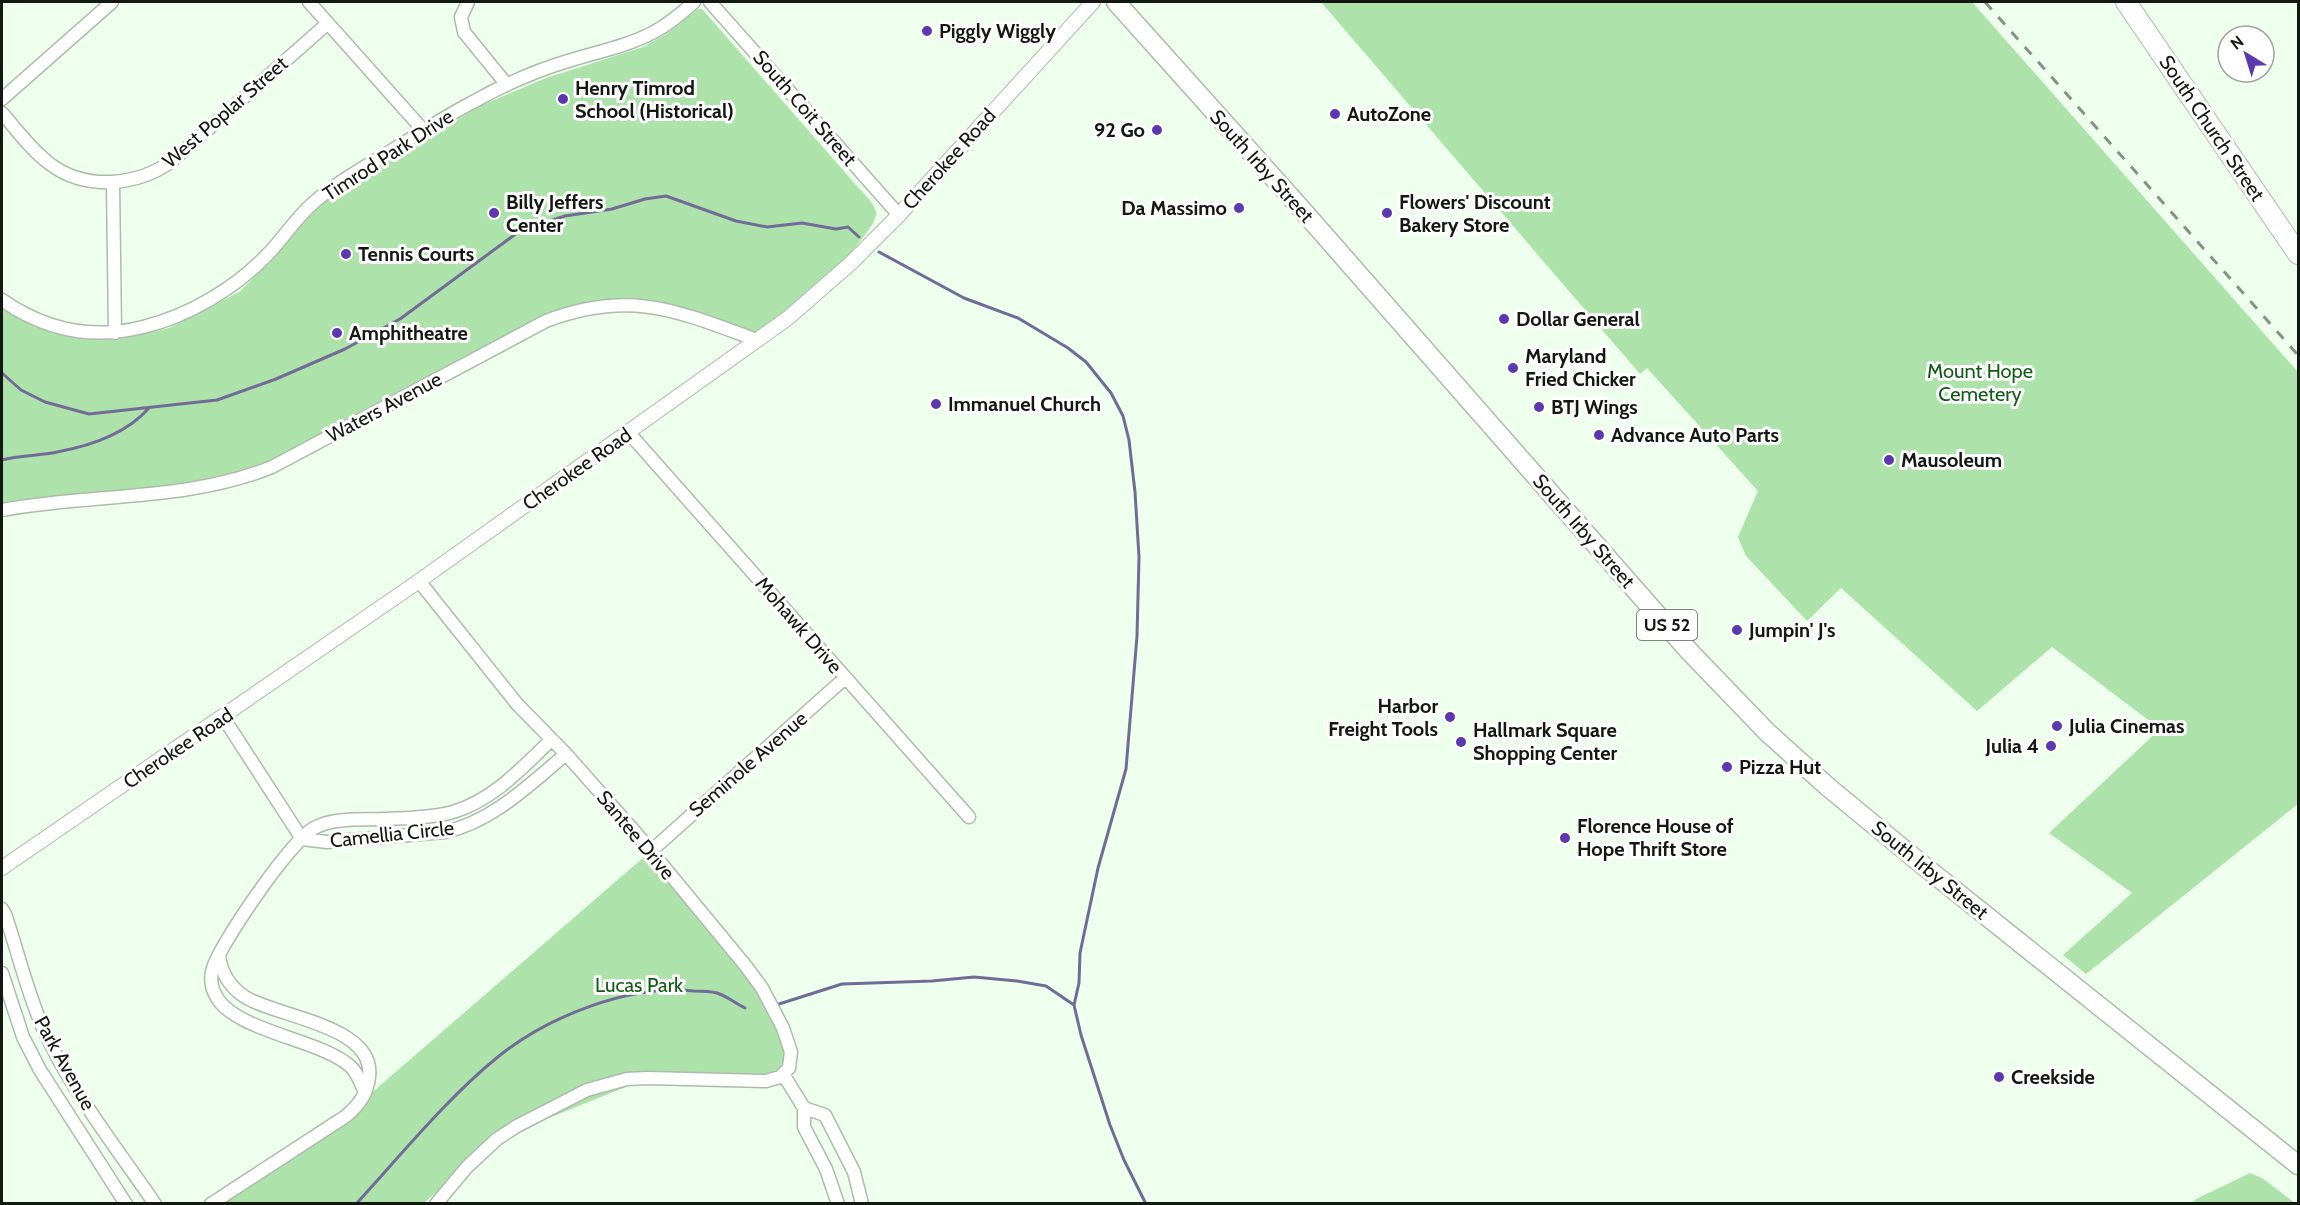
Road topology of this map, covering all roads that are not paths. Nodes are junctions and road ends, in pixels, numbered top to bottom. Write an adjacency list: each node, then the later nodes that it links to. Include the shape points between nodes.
1 (112, 2): 11 (street)
2 (309, 2): 9 (street)
3 (468, 2): 10 (street, via 461,17 464,32)
4 (694, 2): 10 (street, Timrod Park Drive, via 654,32)
5 (710, 2): 15 (street, South Coit Street)
6 (1093, 2): 15 (street, Cherokee Road)
7 (1116, 2): 37 (main road, South Irby Street / US 52, via 1689,651 1767,732 1905,851)
8 (2126, 2): 16 (highway, South Church Street)
9 (328, 22): 13 (street); 14 (street, West Poplar Street, via 172,161 143,177)
10 (507, 85): 13 (street, Timrod Park Drive)
11 (2, 99)
12 (2, 113): 14 (street, West Poplar Street, via 53,166 80,179)
13 (424, 131): 18 (street, Timrod Park Drive, via 312,204 269,253 234,284 167,319)
14 (113, 182): 18 (street)
15 (899, 215): 19 (street, Cherokee Road, via 825,287)
16 (2298, 254)
17 (2, 300): 18 (street, Timrod Park Drive, via 41,322)
18 (115, 333)
19 (757, 340): 20 (street, Cherokee Road); 21 (street, Waters Avenue, via 658,307 591,308 546,321 256,473 189,490)
20 (628, 432): 22 (street, Cherokee Road); 23 (street, Mohawk Drive)
21 (2, 510)
22 (419, 581): 24 (street, Cherokee Road); 25 (street, Santee Drive, via 517,704)
23 (845, 678): 27 (street, Mohawk Drive); 29 (street, Seminole Avenue)
24 (223, 717): 28 (street); 30 (street, Cherokee Road)
25 (551, 740): 26 (street, Santee Drive); 28 (street, Camellia Circle, via 501,786 470,805 424,817 337,821 312,829)
26 (566, 754): 28 (street, Camellia Circle, via 502,807 459,829 327,842); 29 (street, Santee Drive)
27 (969, 818)
28 (302, 839): 32 (street, Camellia Circle, via 249,906)
29 (651, 851): 34 (street, Santee Drive, via 762,988 790,1044 791,1063)
30 (2, 868)
31 (2, 909): 39 (street, Park Avenue, via 31,1001 55,1053)
32 (219, 955): 35 (street, via 226,977 248,999 337,1032 357,1046 370,1072); 35 (street, Camellia Circle, via 212,977 215,996 222,1004 242,1019 339,1059 356,1073)
33 (2, 973): 38 (street, Park Avenue, via 23,1036 40,1070)
34 (783, 1074): 36 (street); 41 (street, via 766,1081 648,1078 587,1090 497,1139)
35 (365, 1093): 40 (street, via 354,1109 332,1126)
36 (804, 1108): 42 (street, via 804,1127); 43 (street, via 825,1115 854,1172)
37 (2298, 1165)
38 (126, 1203)
39 (155, 1203)
40 (211, 1203)
41 (436, 1203)
42 (838, 1203)
43 (862, 1203)

